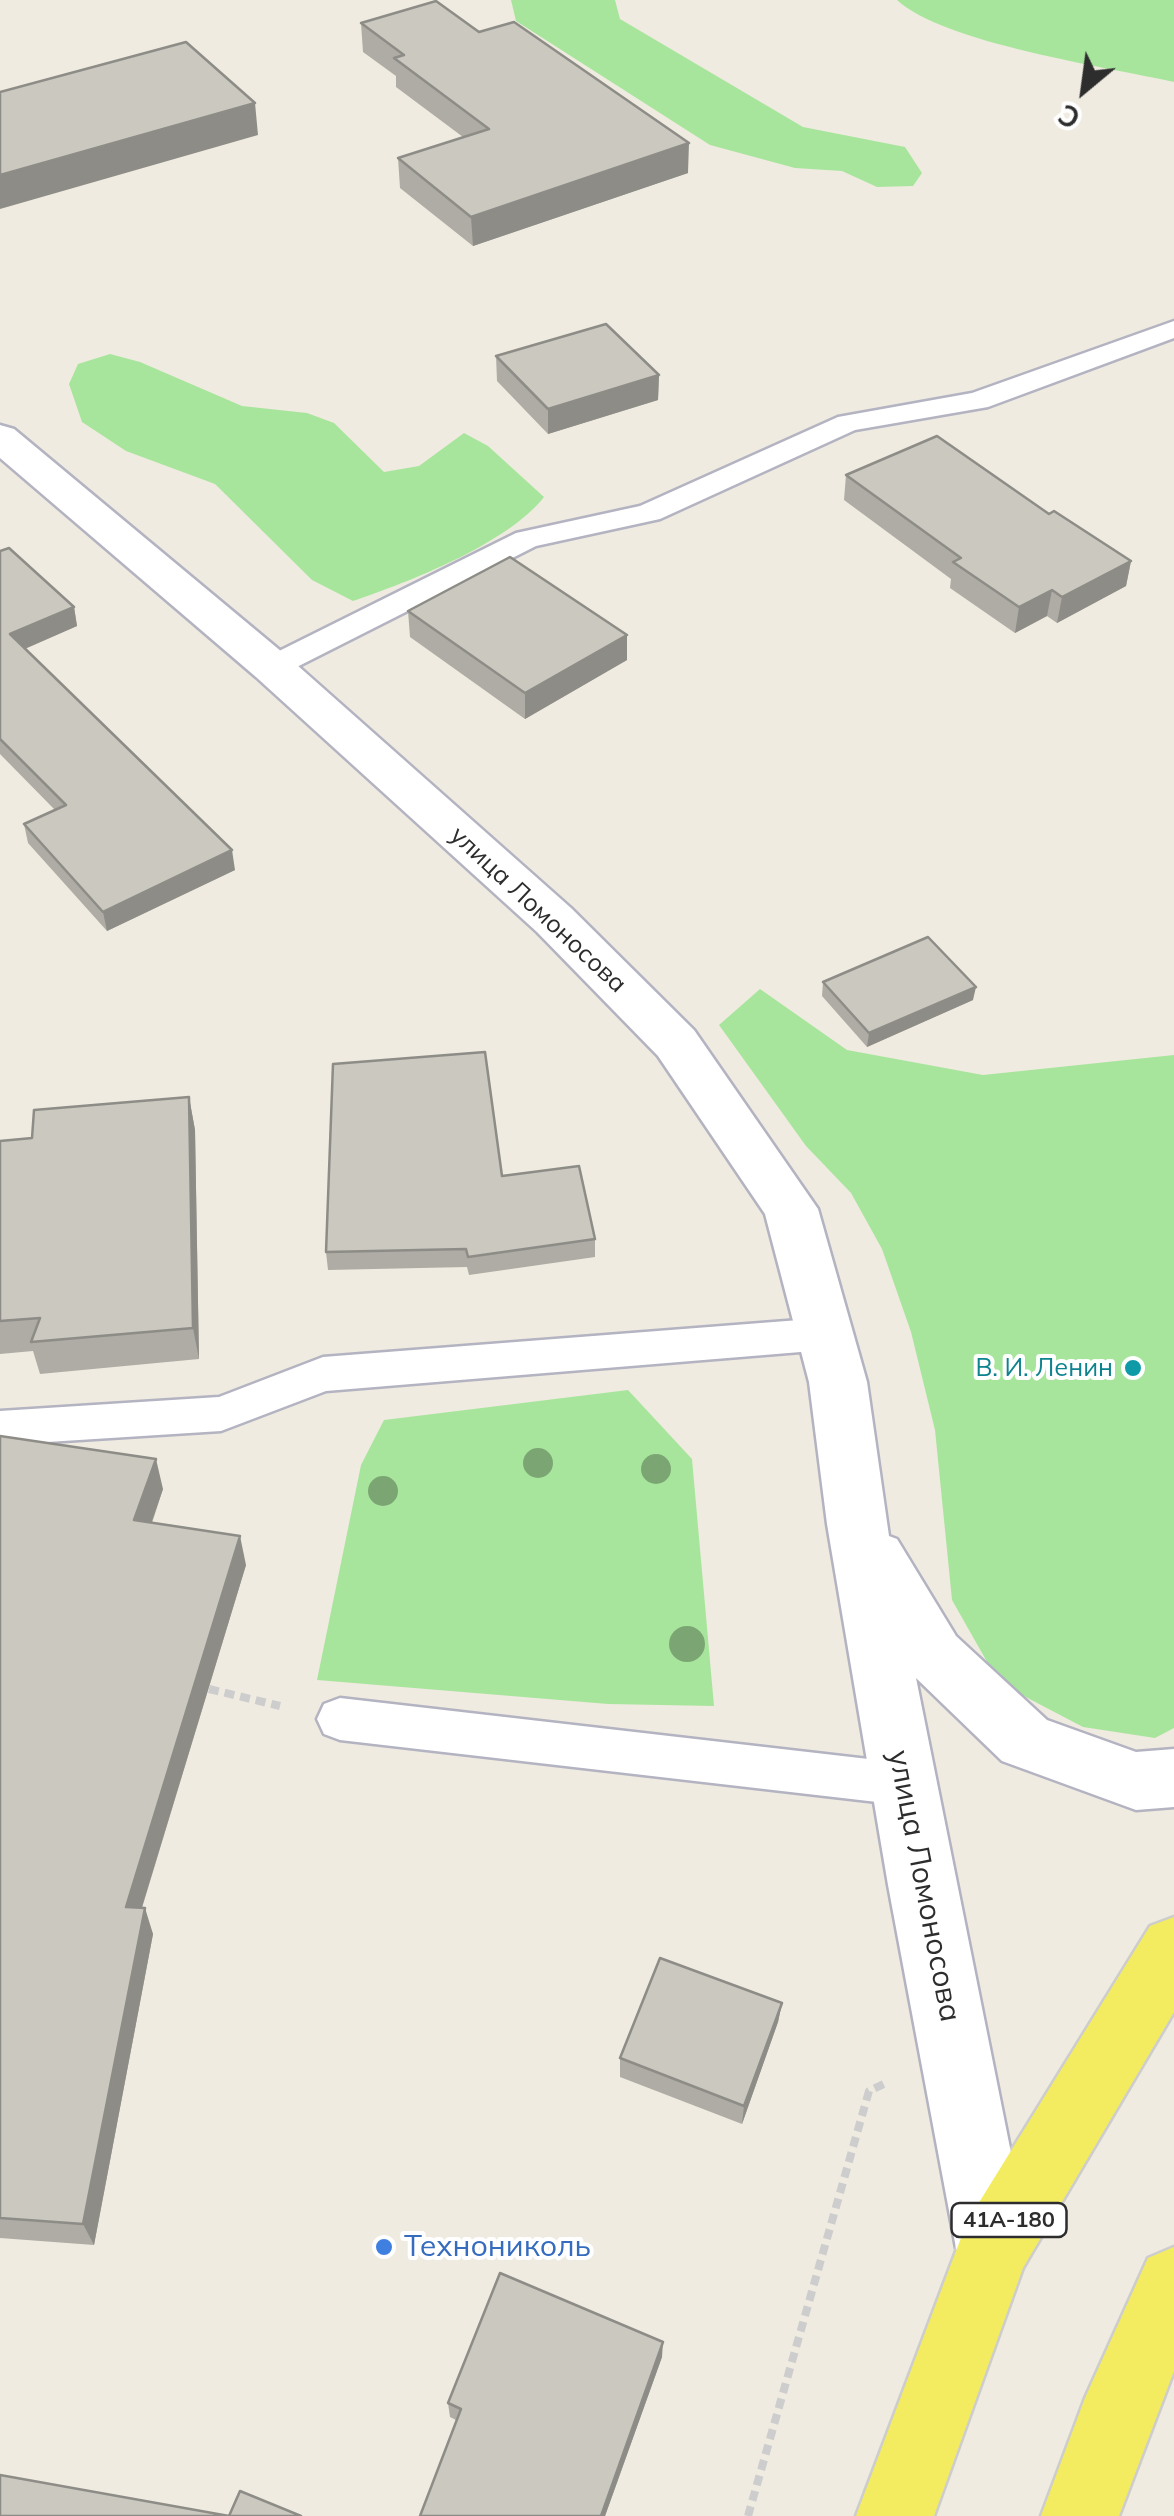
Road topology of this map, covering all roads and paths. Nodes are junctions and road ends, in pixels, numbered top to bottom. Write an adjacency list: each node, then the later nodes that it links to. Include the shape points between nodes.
1 (1174, 330): 3 (lane, via 978,401 848,424 649,513 527,540)
2 (0, 437): 3 (street, улица Ломоносова)
3 (272, 667): 4 (street, улица Ломоносова, via 554,920 676,1043 792,1209)
4 (824, 1334): 5 (lane, via 323,1374 221,1414); 6 (street, улица Ломоносова, via 838,1382)
5 (0, 1428)
6 (857, 1524): 8 (street, улица Ломоносова, via 934,1655 1024,1741 1136,1781); 9 (street, улица Ломоносова)
7 (340, 1719): 9 (lane)
8 (1174, 1778)
9 (903, 1784): 11 (street, улица Ломоносова)
10 (1174, 1948): 12 (main road, 41А-180)
11 (956, 2051): 12 (street, улица Ломоносова); 14 (path, via 869,2090)
12 (992, 2248): 15 (main road, 41А-180)
13 (1174, 2284): 16 (main road)
14 (748, 2516)
15 (895, 2516)
16 (1080, 2516)

